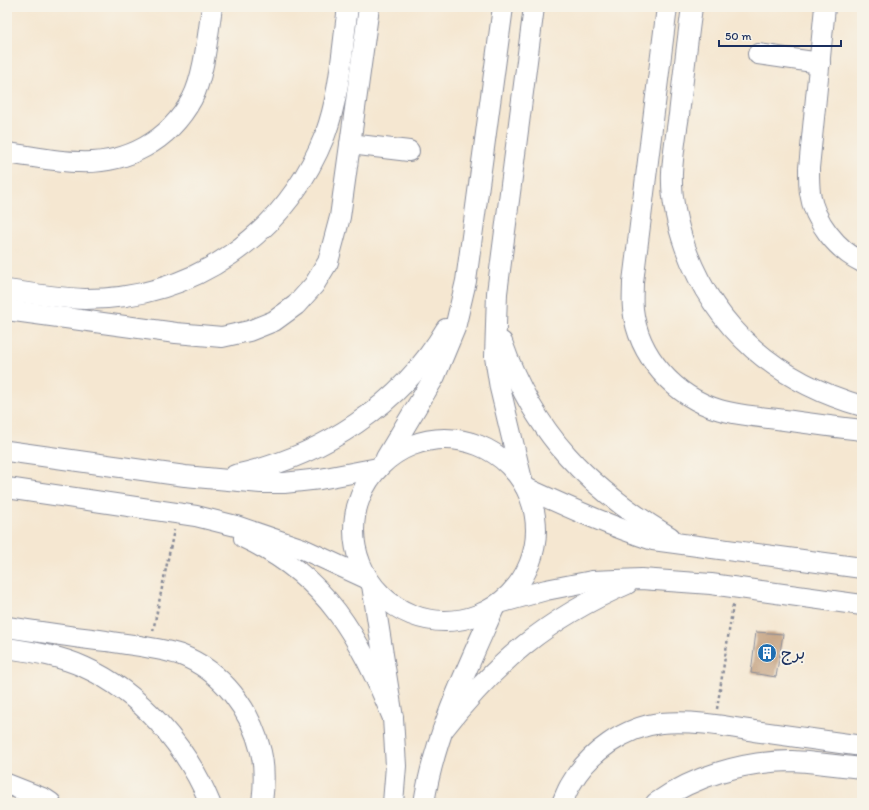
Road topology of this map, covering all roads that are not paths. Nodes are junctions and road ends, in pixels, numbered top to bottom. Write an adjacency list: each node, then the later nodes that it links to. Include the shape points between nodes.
1 (212, 7): 17 (street, via 203,65 193,98 173,127 146,148 114,160 79,162)
2 (348, 7): 11 (street)
3 (369, 7): 12 (street)
4 (503, 7): 20 (street)
5 (534, 7): 22 (street)
6 (667, 7): 14 (street)
7 (692, 7): 15 (street)
8 (825, 7): 10 (street)
9 (758, 54): 10 (street)
10 (820, 63): 18 (street, via 809,168 810,194 819,219 834,241 853,258)
11 (331, 113): 12 (street); 19 (street, via 325,134 307,172 286,204 260,233 229,257 202,272 158,288 122,296 86,298)
12 (354, 116): 13 (street)
13 (350, 144): 16 (street); 21 (street, via 340,217 328,262 310,290 296,305 274,321 249,332 222,337)
14 (650, 145): 15 (street); 24 (street, via 633,282 633,310 640,337 652,362 671,382 694,399 720,410)
15 (674, 149): 23 (street, via 672,173 681,234 691,263 705,291 722,316 742,340 798,382 833,398)
16 (409, 151)
17 (7, 153)
18 (862, 262)
19 (7, 290)
20 (461, 303): 26 (street, via 455,328 435,376); 27 (street, via 438,342 411,377 372,412 342,434 302,455 260,470)
21 (7, 310)
22 (495, 322): 28 (street, via 495,357 500,388); 31 (street, via 512,369 535,413 564,453 599,489 639,519)
23 (862, 406)
24 (862, 430)
25 (7, 451): 27 (street)
26 (381, 465): 27 (street, via 320,479 284,483); 28 (street, via 405,448 428,440 452,439 476,444 497,455 515,471); 34 (street, via 358,499 354,520 354,540 359,560)
27 (216, 479)
28 (524, 485): 31 (street, via 624,531); 35 (street, via 534,506 536,542 525,576)
29 (7, 488): 30 (street)
30 (187, 515): 34 (street, via 236,526 303,549); 39 (street, via 246,539 279,557 309,580 335,608 357,639)
31 (682, 545): 32 (street)
32 (862, 568)
33 (641, 579): 35 (street, via 592,581 546,590); 36 (street, via 673,580); 40 (street, via 577,608 530,639 488,676)
34 (370, 582): 35 (street, via 387,601 407,613 429,620 451,621 474,617); 39 (street)
35 (498, 605): 40 (street)
36 (862, 605)
37 (7, 628): 46 (street, via 150,647 181,656 210,672 234,694 252,722 262,753)
38 (7, 648): 45 (street, via 55,657 84,667 111,682 163,728 204,788)
39 (393, 718): 47 (street, via 396,766)
40 (443, 730): 48 (street)
41 (862, 746): 49 (street, via 689,722 660,723 633,731 608,744 587,762 571,783)
42 (862, 768): 50 (street, via 793,761 762,762 694,782)
43 (19, 792): 44 (street)
44 (51, 803)
45 (210, 803)
46 (262, 803)
47 (393, 803)
48 (424, 803)
49 (562, 803)
50 (656, 803)

